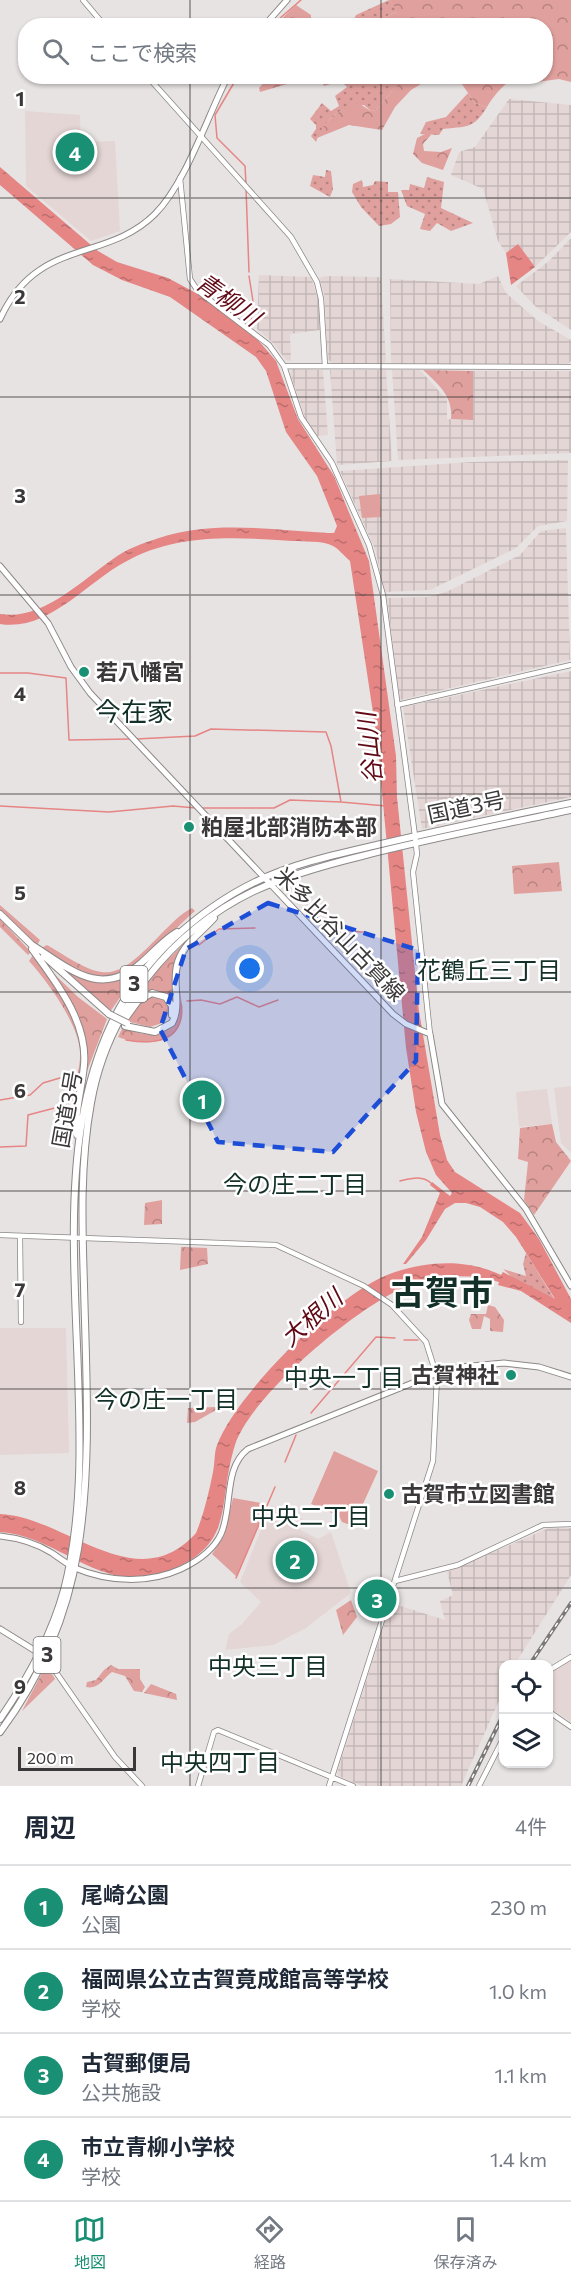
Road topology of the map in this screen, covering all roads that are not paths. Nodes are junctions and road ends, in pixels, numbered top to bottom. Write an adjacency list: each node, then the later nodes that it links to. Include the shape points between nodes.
1 (83, 0): 3 (street)
2 (287, 0): 4 (main road)
3 (98, 18)
4 (271, 18)
5 (154, 84): 7 (street)
6 (224, 84): 7 (main road)
7 (200, 136): 8 (main road); 11 (street, via 291,237 315,275 321,299)
8 (180, 175): 9 (main road, via 161,207 147,221 130,232 47,265 15,294); 10 (street, via 190,279 198,291 269,345)
9 (0, 320)
10 (284, 366): 11 (street); 15 (street, via 301,417 335,469 374,558)
11 (325, 366): 12 (street)
12 (571, 367)
13 (0, 566): 20 (main road, 米多比谷山古賀線, via 42,616 90,693)
14 (571, 665): 15 (street)
15 (397, 705): 18 (street)
16 (571, 803): 18 (highway, 国道3号 / 3)
17 (571, 810): 18 (highway, 国道3号 / 3)
18 (412, 840): 19 (highway, 国道3号 / 3); 27 (street, via 417,854 413,872)
19 (381, 847): 20 (highway, 国道3号 / 3, via 338,853); 21 (highway, 国道3号 / 3)
20 (263, 878): 21 (main road, 米多比谷山古賀線); 24 (highway, 国道3号 / 3, via 224,898)
21 (269, 885): 22 (highway, 国道3号 / 3); 27 (main road, 米多比谷山古賀線, via 401,1020)
22 (220, 910): 26 (highway, via 180,957 172,1023 155,1032); 28 (highway, 国道3号 / 3, via 181,940 158,965 129,1004)
23 (0, 916): 25 (highway)
24 (186, 927): 25 (highway, via 170,936 130,972 106,980 75,972); 29 (highway, 国道3号 / 3, via 135,982 109,1025 94,1060)
25 (32, 947): 26 (highway, bridge, via 72,988); 29 (highway, via 71,1011 83,1042)
26 (126, 1025): 28 (highway, via 162,1027 172,1014 171,1003 155,993 138,1001)
27 (426, 1033): 34 (main road, via 442,1104 526,1209)
28 (105, 1054): 33 (highway, 国道3号 / 3, via 90,1104 82,1174)
29 (78, 1141): 32 (highway, 国道3号 / 3)
30 (0, 1235): 31 (street)
31 (20, 1238): 32 (street); 35 (street)
32 (74, 1239): 33 (street); 40 (highway, 国道3号 / 3)
33 (83, 1239): 36 (street, via 276,1245 386,1300 426,1342); 40 (highway, 国道3号 / 3, via 86,1465)
34 (571, 1286)
35 (21, 1322)
36 (437, 1374): 37 (main road, via 473,1364 499,1363 539,1367); 41 (main road, via 244,1452 233,1471 227,1516 219,1539 206,1554 186,1566 163,1576 139,1580 117,1578); 42 (street, via 434,1457)
37 (571, 1377)
38 (571, 1524): 42 (street, via 543,1525 458,1565)
39 (0, 1536): 41 (main road, via 36,1545)
40 (77, 1536): 41 (highway, 国道3号 / 3)
41 (72, 1564): 44 (highway, 国道3号 / 3); 46 (highway, 国道3号 / 3, via 62,1616)
42 (395, 1581): 53 (street)
43 (0, 1629): 44 (main road)
44 (40, 1653): 46 (main road); 49 (highway, 国道3号 / 3)
45 (571, 1657): 47 (street)
46 (46, 1658): 51 (highway, 国道3号 / 3); 54 (street, via 115,1757)
47 (553, 1668)
48 (553, 1714): 50 (street)
49 (0, 1719)
50 (571, 1727)
51 (0, 1732)
52 (499, 1747): 58 (street)
53 (332, 1777): 55 (street, via 218,1730 214,1732); 56 (street); 57 (street)
54 (142, 1786)
55 (198, 1786)
56 (329, 1786)
57 (353, 1786)
58 (479, 1786)

